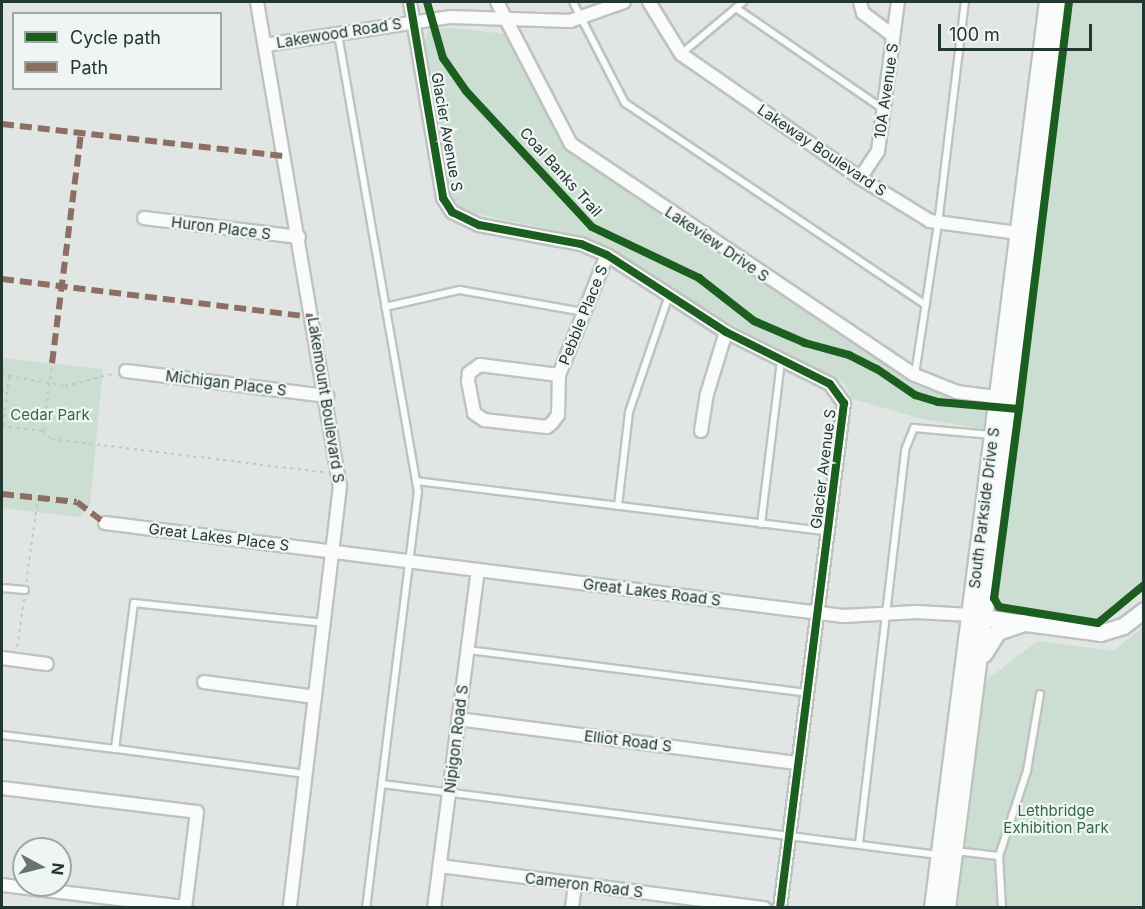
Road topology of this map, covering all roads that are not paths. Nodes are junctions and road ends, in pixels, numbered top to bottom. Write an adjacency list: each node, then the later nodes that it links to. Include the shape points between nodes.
1 (257, 2): 19 (street, Lakemount Boulevard S)
2 (410, 2): 15 (street, Glacier Avenue S)
3 (497, 2): 16 (street, Lakeview Drive S)
4 (573, 2): 14 (lane)
5 (624, 2): 14 (street, Lakewood Road S)
6 (649, 2): 20 (street, Lakeway Boulevard S)
7 (744, 2): 13 (lane)
8 (860, 2): 18 (street, 10A Avenue S, via 863,13)
9 (898, 2): 18 (street, 10A Avenue S)
10 (965, 2): 24 (lane)
11 (1048, 2): 25 (main road, South Parkside Drive S)
12 (1062, 2): 25 (main road, South Parkside Drive S)
13 (736, 8): 20 (lane); 21 (lane)
14 (582, 18): 16 (street, Lakewood Road S, via 542,23); 29 (lane, via 625,103)
15 (414, 21): 16 (street, Lakewood Road S, via 471,17); 17 (street, Lakewood Road S); 27 (street, Glacier Avenue S, via 443,198 452,212 472,223 581,244)
16 (507, 21): 36 (street, Lakeview Drive S, via 571,144)
17 (338, 33): 19 (street, Lakewood Road S); 30 (lane)
18 (893, 36): 21 (street, 10A Avenue S)
19 (266, 45): 26 (street, Lakemount Boulevard S)
20 (681, 54): 22 (street, Lakeway Boulevard S)
21 (884, 109): 22 (street, 10A Avenue S, via 878,151)
22 (860, 178): 24 (street, Lakeway Boulevard S)
23 (144, 218): 26 (street, Huron Place S)
24 (938, 224): 25 (street, Lakeway Boulevard S); 29 (lane)
25 (1025, 234): 38 (main road, South Parkside Drive S)
26 (298, 237): 37 (street, Lakemount Boulevard S)
27 (607, 255): 28 (street, Glacier Avenue S); 31 (street, Pebble Place S)
28 (669, 293): 32 (street, Glacier Avenue S); 42 (lane, via 629,412)
29 (926, 305): 36 (lane)
30 (386, 307): 31 (lane, via 460,290); 41 (lane)
31 (584, 312): 35 (street, Pebble Place S)
32 (726, 332): 33 (street, Glacier Avenue S); 39 (street, via 707,394)
33 (781, 359): 44 (lane); 45 (street, Glacier Avenue S, via 830,384 844,403)
34 (126, 371): 37 (street, Michigan Place S)
35 (559, 375): 35 (street, Pebble Place S, via 558,415 547,427 484,420 474,413 468,381 469,373 480,365)
36 (915, 375): 38 (street, Lakeview Drive S, via 957,392)
37 (327, 396): 46 (street, Lakemount Boulevard S, via 340,475)
38 (1004, 398): 40 (main road, South Parkside Drive S); 54 (main road, South Parkside Drive S)
39 (701, 431)
40 (993, 435): 53 (lane, via 914,428 905,450); 54 (main road, South Parkside Drive S)
41 (416, 481): 42 (lane); 47 (lane)
42 (618, 506): 44 (lane)
43 (105, 523): 46 (street, Great Lakes Place S)
44 (761, 524): 45 (lane)
45 (829, 532): 52 (street, Glacier Avenue S)
46 (333, 551): 47 (street, Great Lakes Road S); 55 (street, Lakemount Boulevard S)
47 (411, 560): 48 (street, Great Lakes Road S); 70 (lane)
48 (478, 570): 52 (street, Great Lakes Road S); 57 (street, Nipigon Road S)
49 (2, 588): 50 (lane)
50 (25, 591)
51 (1143, 610): 56 (street, via 1123,626 1100,633)
52 (818, 613): 53 (street, Great Lakes Road S); 62 (street, Glacier Avenue S)
53 (886, 616): 54 (street, Great Lakes Road S, via 917,612); 74 (lane)
54 (977, 616): 56 (street); 60 (main road, South Parkside Drive S); 75 (main road, South Parkside Drive S)
55 (324, 623): 64 (street, Lakemount Boulevard S); 67 (lane, via 134,603)
56 (1024, 623): 60 (main road, via 993,636)
57 (467, 650): 62 (lane); 65 (street, Nipigon Road S)
58 (2, 658): 59 (street)
59 (47, 664)
60 (978, 668): 75 (main road, South Parkside Drive S)
61 (204, 682): 64 (street)
62 (808, 693): 68 (street, Glacier Avenue S)
63 (1040, 694): 76 (lane, via 1027,771)
64 (315, 697): 69 (street, Lakemount Boulevard S)
65 (458, 719): 68 (street, Elliot Road S); 72 (street, Nipigon Road S)
66 (2, 735): 67 (lane)
67 (115, 749): 69 (lane)
68 (798, 763): 73 (street, Glacier Avenue S)
69 (306, 774): 82 (street, Lakemount Boulevard S)
70 (382, 784): 72 (lane); 83 (lane)
71 (2, 788): 81 (street, via 197,812)
72 (448, 793): 73 (lane); 77 (street, Nipigon Road S)
73 (789, 837): 74 (lane); 87 (street, Glacier Avenue S)
74 (859, 844): 75 (lane)
75 (947, 853): 76 (lane); 88 (main road, South Parkside Drive S); 89 (main road, South Parkside Drive S)
76 (999, 856): 90 (lane)
77 (440, 866): 79 (street, Cameron Road S); 84 (street, Nipigon Road S)
78 (2, 884): 80 (street)
79 (575, 885): 85 (street); 86 (street, Cameron Road S)
80 (98, 902): 81 (street)
81 (185, 907)
82 (290, 908)
83 (366, 908)
84 (434, 908)
85 (572, 908)
86 (764, 908)
87 (780, 908)
88 (933, 908)
89 (947, 908)
90 (1002, 908)

